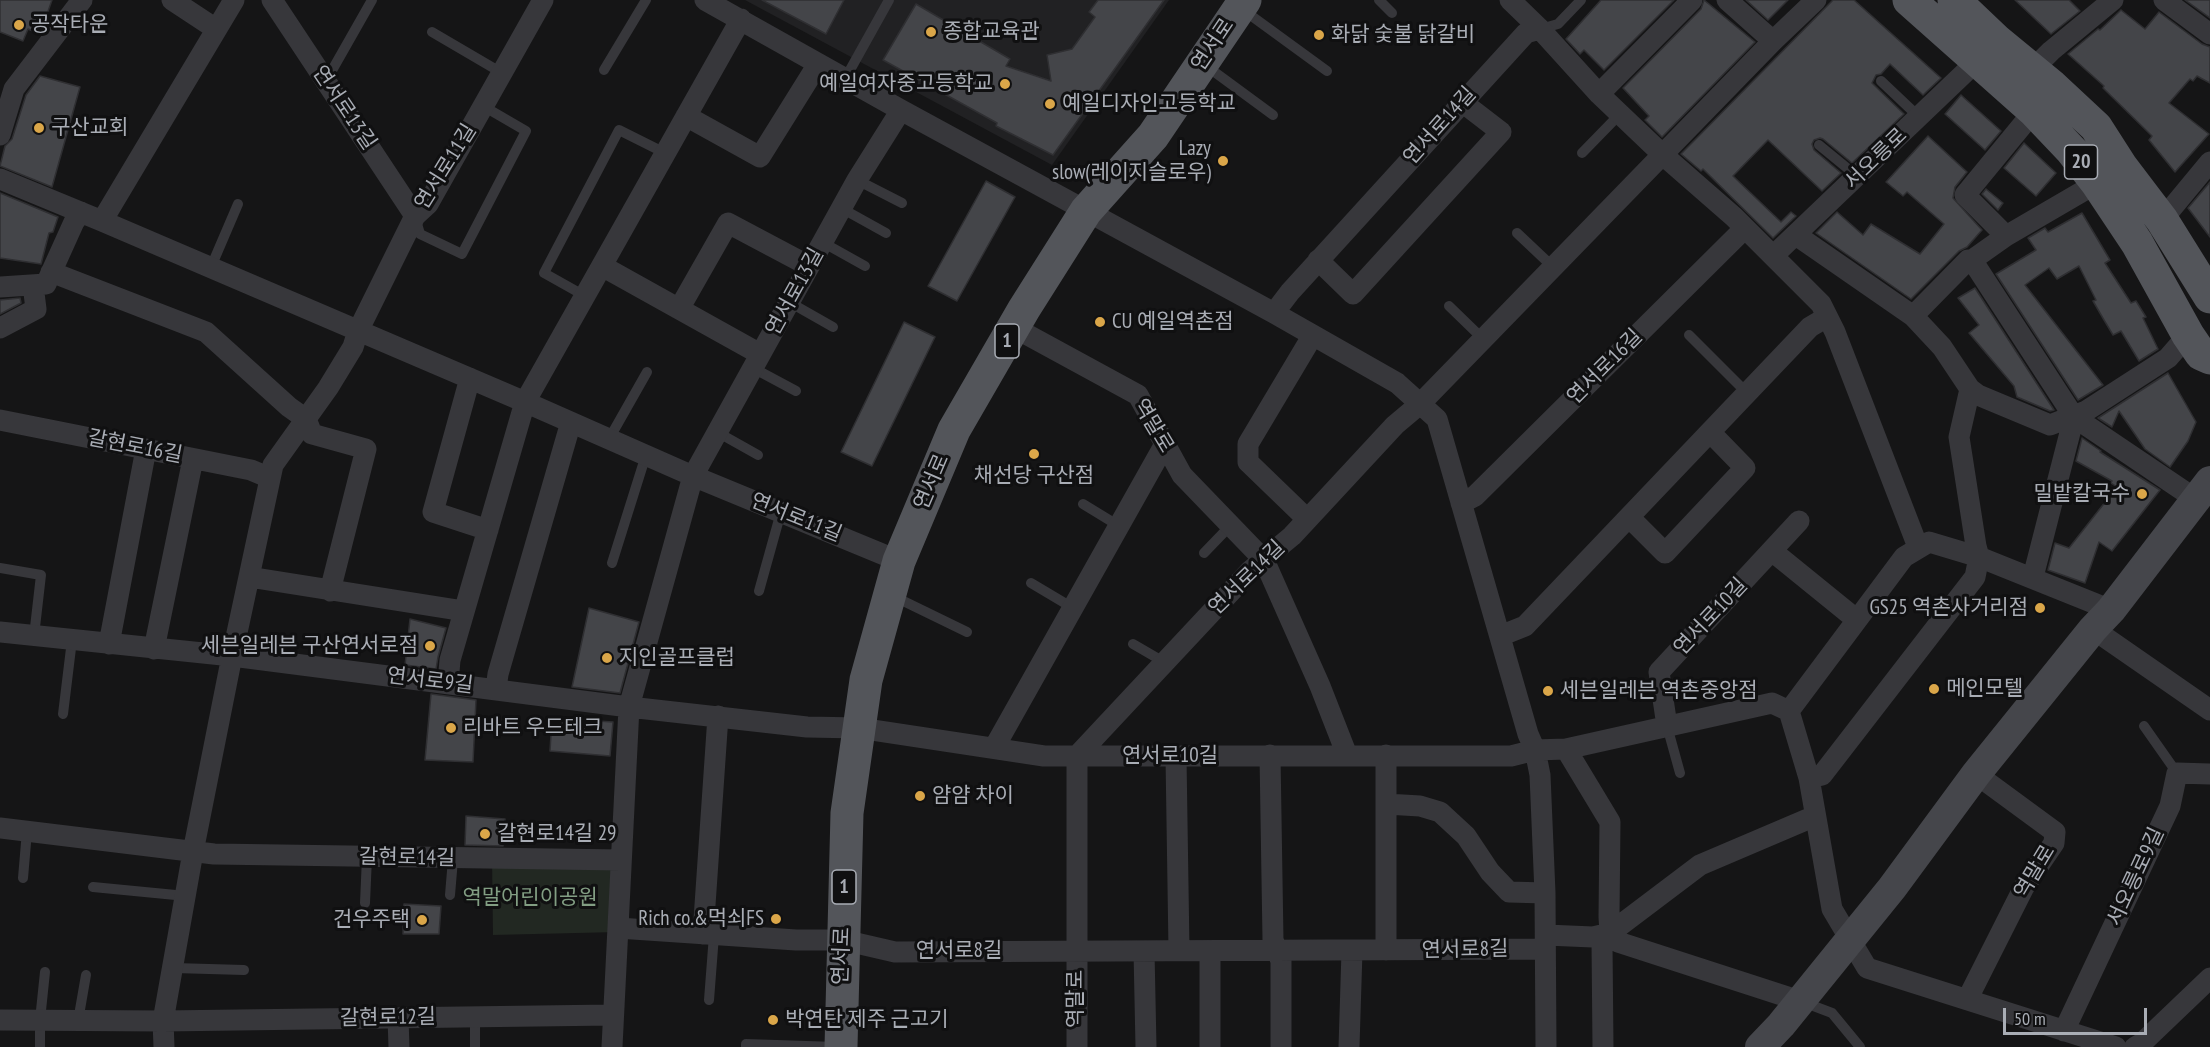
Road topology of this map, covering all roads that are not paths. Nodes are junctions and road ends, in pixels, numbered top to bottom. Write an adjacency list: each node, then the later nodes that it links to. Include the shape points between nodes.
1 (82, 0): 47 (street, via 14,89)
2 (172, 0): 23 (street)
3 (234, 0): 23 (street)
4 (272, 0): 36 (street, 연서로13길)
5 (372, 0): 36 (lane)
6 (543, 0): 34 (street)
7 (646, 0): 31 (lane)
8 (705, 0): 22 (street)
9 (889, 0): 35 (lane)
10 (1379, 0): 21 (lane)
11 (1510, 0): 24 (street)
12 (1581, 0): 24 (lane, via 1558,24)
13 (1692, 0): 38 (street)
14 (1728, 0): 27 (street)
15 (1816, 0): 27 (street)
16 (1909, 0): 28 (main road, 20)
17 (1954, 0): 32 (main road, 20)
18 (2112, 0): 32 (street)
19 (2164, 0): 26 (street)
20 (1242, 4): 29 (main road, 연서로 / 1); 33 (lane)
21 (1392, 13)
22 (741, 19): 30 (street); 45 (street)
23 (216, 29): 64 (street)
24 (1540, 29): 38 (street); 39 (street, 연서로14길, via 1526,33)
25 (432, 32): 34 (lane)
26 (2210, 34)
27 (1773, 41): 51 (street)
28 (1977, 61): 42 (main road, 20); 46 (street, 서오릉로)
29 (1202, 63): 44 (lane); 60 (main road, 연서로 / 1, via 1153,136)
30 (818, 64): 35 (street); 45 (street, via 760,157)
31 (604, 70)
32 (2032, 70): 63 (main road, 20, via 2096,127)
33 (1327, 71)
34 (502, 73): 40 (street)
35 (845, 80): 41 (street)
36 (326, 81): 62 (street, 연서로13길)
37 (1881, 81): 46 (lane)
38 (1599, 94): 43 (street)
39 (1462, 102): 72 (street, 연서로14길); 72 (street, via 1501,132 1353,294)
40 (483, 106): 62 (street, 연서로11길, via 428,204); 62 (lane, 연서로11길, via 526,131 462,254 420,234)
41 (901, 110): 55 (street, 연서로13길); 60 (street)
42 (2034, 111): 56 (main road, 20); 69 (street, via 1965,195)
43 (1620, 114): 50 (lane); 51 (street)
44 (1273, 115)
45 (686, 116): 49 (street)
46 (1919, 117): 53 (street, 서오릉로)
47 (0, 135)
48 (1819, 145): 53 (lane)
49 (665, 153): 74 (street); 82 (lane, via 619,130 544,273)
50 (1582, 153)
51 (1663, 156): 65 (street); 78 (street)
52 (2210, 162): 63 (street)
53 (1858, 177): 68 (street, 서오릉로)
54 (0, 179): 61 (street, 연서로11길)
55 (857, 180): 57 (lane); 59 (street, 연서로13길)
56 (2097, 183): 69 (street); 97 (main road, 20)
57 (902, 203)
58 (238, 204): 77 (lane)
59 (841, 208): 66 (lane); 70 (street, 연서로13길)
60 (1086, 211): 87 (street); 92 (main road, 연서로 / 1)
61 (81, 212): 64 (street, 연서로11길); 79 (street)
62 (415, 216): 93 (street, 연서로11길)
63 (2162, 220): 83 (main road, 20)
64 (102, 221): 77 (street, 연서로11길)
65 (1745, 228): 71 (street); 121 (street, 연서로16길, via 1475,496)
66 (886, 233)
67 (1517, 233): 78 (lane)
68 (1796, 235): 71 (street, 서오릉로); 88 (street)
69 (2006, 236): 73 (street)
70 (822, 242): 75 (street, 연서로13길); 76 (lane)
71 (1773, 256): 89 (street, via 1821,304)
72 (1318, 260): 87 (street, 연서로14길)
73 (1962, 262): 88 (street); 106 (street)
74 (602, 266): 82 (street); 86 (street)
75 (809, 266): 84 (street, 연서로13길); 86 (street, via 728,223)
76 (865, 266)
77 (211, 267): 93 (street, 연서로11길)
78 (1553, 267): 96 (street)
79 (51, 272): 80 (street, via 46,284); 107 (street, via 206,332)
80 (33, 285): 81 (street); 91 (street, via 36,309)
81 (0, 287)
82 (585, 296): 104 (street)
83 (2210, 297)
84 (789, 302): 90 (lane); 98 (street, 연서로13길)
85 (1449, 306): 96 (lane)
86 (679, 309): 98 (street)
87 (1274, 313): 94 (street)
88 (1913, 316): 101 (street, via 1942,347)
89 (1827, 317): 103 (street, via 1810,327); 130 (street)
90 (833, 327)
91 (0, 328)
92 (1015, 328): 113 (street, 역말로, via 1138,395); 135 (main road, 연서로 / 1, via 954,430)
93 (358, 331): 100 (street, 연서로11길); 107 (street, 연서로11길, via 353,347)
94 (1313, 335): 105 (street, via 1397,384); 125 (street, via 1248,444 1248,462)
95 (1689, 335): 103 (lane)
96 (1483, 339): 105 (street)
97 (2199, 346): 106 (street, via 2168,358)
98 (757, 361): 102 (lane); 110 (street, 연서로13길)
99 (647, 372): 112 (lane)
100 (470, 378): 104 (street, 연서로11길); 129 (street, via 433,512)
101 (1970, 389): 106 (street, via 2050,425); 133 (street, via 1959,436)
102 (796, 391)
103 (1747, 393): 111 (street)
104 (525, 402): 109 (street, 연서로11길); 129 (street)
105 (1420, 404): 121 (street, via 1437,419); 125 (street, 연서로14길, via 1395,425)
106 (2074, 417): 120 (street); 139 (street)
107 (306, 419): 119 (street, 연서로11길, via 273,465); 141 (street, via 312,435 366,449)
108 (0, 420): 114 (street, 갈현로16길)
109 (571, 422): 112 (street, 연서로11길); 159 (street)
110 (717, 432): 116 (lane); 118 (street, 연서로13길)
111 (1710, 432): 124 (street); 124 (street, via 1745,468 1665,553)
112 (609, 439): 115 (street, 연서로11길)
113 (1165, 444): 127 (street); 128 (street, 역말로, via 1182,475)
114 (146, 449): 117 (street, 갈현로16길); 153 (street)
115 (646, 455): 118 (street, 연서로11길); 136 (lane)
116 (758, 455)
117 (193, 459): 119 (street, 갈현로16길, via 251,470); 155 (street)
118 (693, 476): 123 (street, 연서로11길); 160 (street)
119 (270, 478): 138 (street, 연서로11길)
120 (2203, 491): 146 (street)
121 (1461, 503): 151 (street)
122 (1083, 504): 127 (lane)
123 (781, 512): 135 (street, 연서로11길); 142 (lane)
124 (1629, 517): 151 (street, via 1525,626)
125 (1307, 519): 134 (street, 연서로14길)
126 (1799, 521): 131 (street, 연서로10길)
127 (1119, 526): 144 (street)
128 (1230, 526): 132 (lane); 134 (street, 역말로)
129 (488, 530): 145 (street)
130 (1918, 547): 133 (street, via 1929,542); 147 (street, via 1904,557)
131 (1772, 551): 147 (street); 165 (street, 연서로10길, via 1659,672)
132 (1204, 553)
133 (1979, 557): 139 (street); 180 (street, via 1968,586 1822,775)
134 (1264, 560): 157 (street, 연서로14길); 172 (street)
135 (899, 561): 143 (main road, 연서로 / 1)
136 (612, 563)
137 (0, 568): 150 (lane, via 41,575)
138 (249, 577): 141 (street); 156 (street)
139 (2033, 577): 146 (street)
140 (1031, 583): 144 (lane)
141 (330, 591): 145 (street)
142 (759, 591)
143 (890, 594): 149 (lane); 167 (main road, 연서로 / 1, via 866,680)
144 (1072, 608): 168 (street)
145 (464, 611): 158 (street, via 450,660)
146 (2102, 619): 161 (street); 178 (street)
147 (1857, 620): 162 (street)
148 (0, 632): 150 (street, 연서로9길)
149 (967, 632)
150 (34, 636): 152 (street, 연서로9길)
151 (1500, 636): 170 (street)
152 (72, 640): 153 (street, 연서로9길); 163 (lane)
153 (109, 644): 155 (street, 연서로9길)
154 (1133, 644): 157 (lane)
155 (154, 649): 156 (street, 연서로9길)
156 (232, 656): 158 (street, 연서로9길); 185 (street)
157 (1164, 662): 174 (street, 연서로14길)
158 (448, 683): 159 (street, 연서로9길)
159 (496, 689): 160 (street, 연서로9길)
160 (629, 707): 164 (street, 연서로9길); 188 (street)
161 (2210, 710)
162 (1790, 711): 165 (street, 연서로10길, via 1772,703); 180 (street)
163 (63, 714)
164 (718, 716): 167 (street, 연서로9길); 197 (street)
165 (1667, 726): 169 (street, 연서로10길); 176 (lane)
166 (2144, 726): 177 (lane)
167 (859, 728): 168 (street, 연서로10길); 198 (main road, 연서로 / 1, via 847,813)
168 (994, 748): 174 (street, 연서로10길, via 1044,756)
169 (1566, 749): 170 (street, 연서로10길); 196 (street, via 1610,822)
170 (1535, 750): 173 (street, 연서로10길, via 1511,756); 191 (street, via 1540,775)
171 (1270, 755): 172 (street, 연서로10길); 175 (street, 연서로10길); 202 (street, via 1273,940)
172 (1347, 755): 173 (street, 연서로10길)
173 (1386, 755): 181 (street)
174 (1077, 756): 175 (street, 연서로10길); 204 (street)
175 (1176, 757): 201 (street)
176 (1680, 773)
177 (2177, 773): 179 (street); 223 (street, 서오릉로9길, via 2170,806)
178 (1976, 774): 199 (street); 214 (street, 역말로, via 2055,832 2054,843 2024,887)
179 (2210, 774)
180 (1809, 778): 182 (street)
181 (1386, 804): 191 (street, via 1420,806 1440,812 1466,836 1509,892); 203 (street)
182 (1815, 816): 196 (street, via 1700,865); 199 (street, via 1832,909)
183 (0, 828): 184 (street, 갈현로14길)
184 (27, 831): 185 (street, 갈현로14길); 189 (lane)
185 (193, 852): 186 (street, 갈현로14길); 193 (street)
186 (367, 857): 187 (street, 갈현로14길); 194 (lane)
187 (453, 859): 188 (street, 갈현로14길); 192 (lane)
188 (621, 860): 195 (street)
189 (23, 878)
190 (93, 886): 193 (lane)
191 (1545, 893): 200 (street)
192 (450, 895)
193 (186, 896): 208 (street)
194 (365, 903)
195 (618, 928): 197 (street, 연서로8길); 216 (street)
196 (1610, 933): 200 (street); 215 (street, via 1618,942); 237 (street, via 1602,943)
197 (708, 934): 198 (street, 연서로8길); 213 (lane)
198 (843, 940): 204 (street, 연서로8길, via 895,951); 230 (main road, 연서로 / 1)
199 (1849, 941): 214 (street, via 1867,968); 215 (street)
200 (1545, 942): 203 (street, 연서로8길); 236 (street)
201 (1179, 950): 205 (street, 연서로8길); 206 (street, 연서로8길)
202 (1278, 950): 206 (street, 연서로8길); 207 (street, 연서로8길); 234 (street)
203 (1386, 950): 207 (street, 연서로8길)
204 (1076, 951): 205 (street, 연서로8길); 231 (street, 역말로)
205 (1144, 951): 232 (street)
206 (1210, 951): 233 (street)
207 (1352, 951): 235 (street)
208 (174, 968): 209 (lane); 222 (street)
209 (244, 970)
210 (45, 972): 220 (lane)
211 (86, 975): 221 (lane)
212 (2210, 978): 241 (street)
213 (709, 1000)
214 (1967, 1000): 223 (street)
215 (1800, 1001): 238 (street); 239 (lane, via 1832,1013)
216 (612, 1015): 217 (street, 갈현로12길); 228 (street)
217 (475, 1017): 218 (street, 갈현로12길); 227 (lane)
218 (398, 1018): 222 (street, 갈현로12길); 226 (street)
219 (0, 1020): 220 (street, 갈현로12길)
220 (40, 1020): 221 (street, 갈현로12길); 224 (lane)
221 (78, 1021): 222 (street, 갈현로12길)
222 (163, 1021): 225 (street)
223 (2064, 1031): 240 (street)
224 (40, 1047)
225 (164, 1047)
226 (399, 1047)
227 (475, 1047)
228 (612, 1047)
229 (746, 1047): 230 (lane)
230 (841, 1047)
231 (1077, 1047)
232 (1146, 1047)
233 (1210, 1047)
234 (1281, 1047)
235 (1349, 1047)
236 (1546, 1047)
237 (1603, 1047)
238 (1760, 1047)
239 (1860, 1047)
240 (2116, 1047)
241 (2135, 1047)

